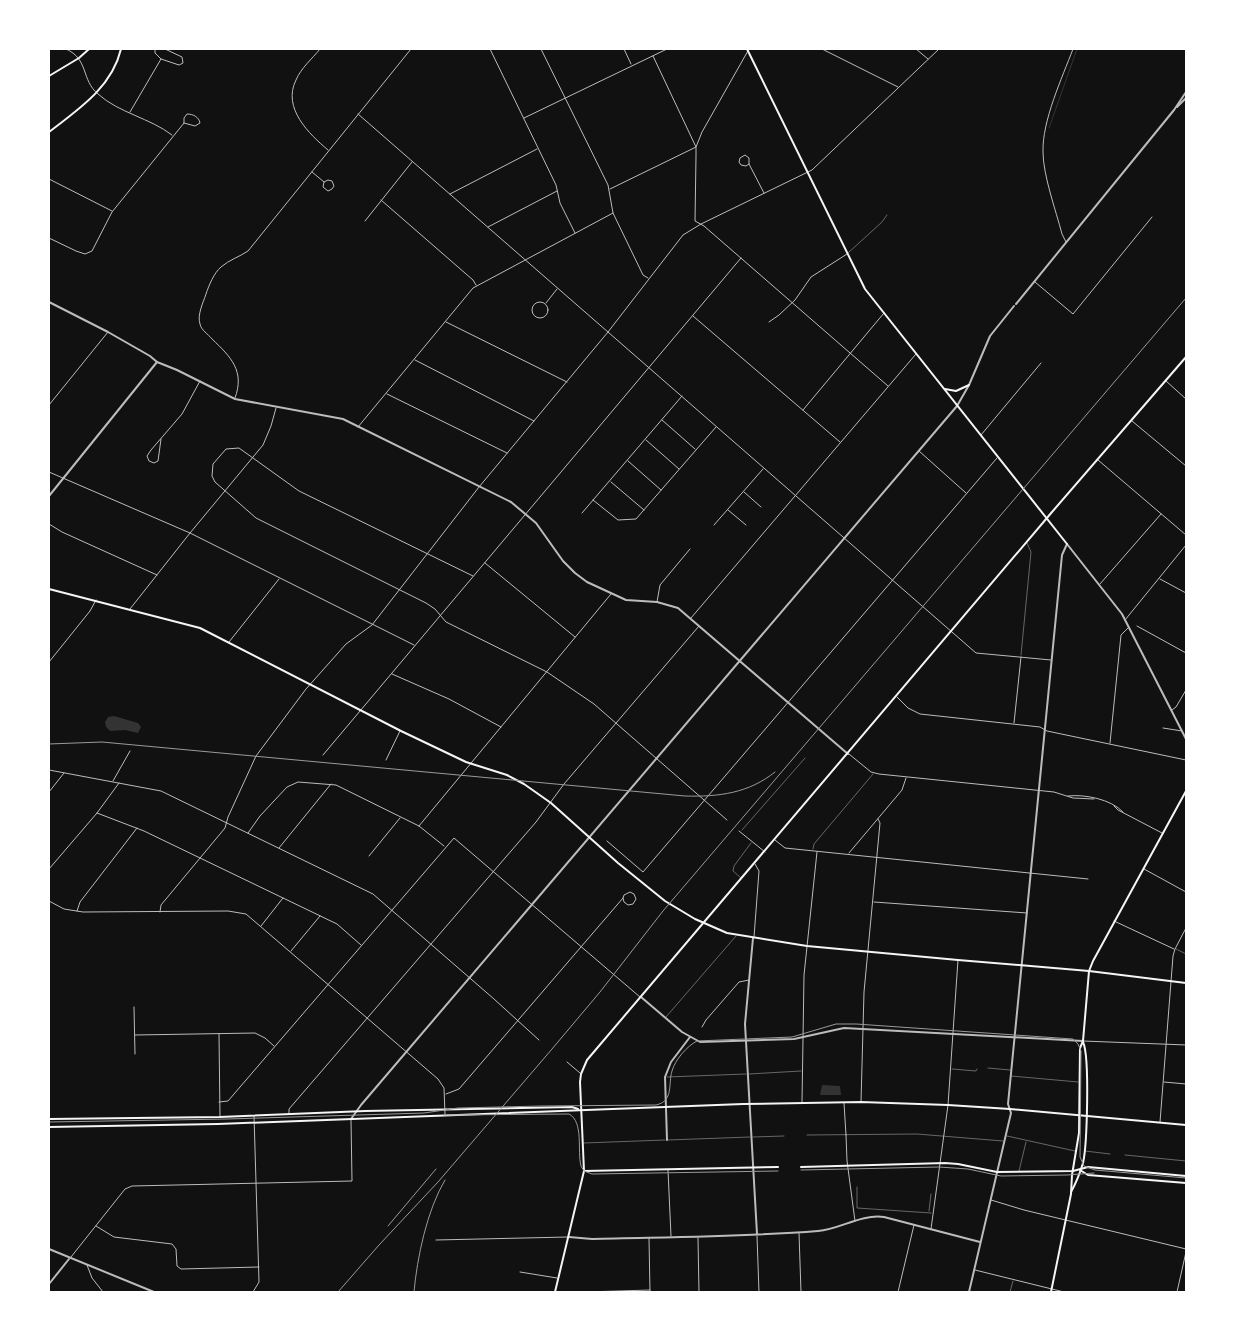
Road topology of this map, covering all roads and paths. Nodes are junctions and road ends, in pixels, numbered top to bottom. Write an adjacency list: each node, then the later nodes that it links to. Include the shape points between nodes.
1 (66, 49): 18 (street)
2 (90, 49): 18 (main road)
3 (122, 49): 25 (main road, via 113,73)
4 (155, 49): 19 (street)
5 (165, 49): 19 (street, via 182,57 183,62 179,65)
6 (320, 49): 37 (street, via 296,80 293,100 304,127)
7 (411, 49): 30 (street)
8 (490, 49): 31 (street)
9 (541, 49): 26 (street)
10 (624, 49): 21 (street)
11 (667, 49): 17 (street)
12 (748, 49): 35 (street); 41 (main road)
13 (822, 49): 23 (street)
14 (916, 49): 20 (street)
15 (940, 49): 20 (street)
16 (1073, 49): 58 (street, via 1043,142 1046,169 1062,234)
17 (653, 56): 21 (street); 35 (street)
18 (78, 58): 22 (main road); 25 (street, via 88,83)
19 (161, 59): 29 (street)
20 (928, 59): 23 (street)
21 (632, 65): 26 (street)
22 (49, 76)
23 (899, 88): 41 (street)
24 (1186, 92): 28 (street)
25 (96, 93): 29 (street, via 108,103); 33 (main road)
26 (565, 98): 31 (street); 44 (street)
27 (1186, 98): 28 (street)
28 (1174, 110): 58 (street)
29 (130, 113): 34 (street)
30 (358, 114): 37 (street); 38 (street)
31 (524, 118): 36 (street)
32 (184, 123): 32 (street, via 195,126 200,123 196,116 188,114); 34 (street)
33 (49, 132)
34 (173, 136): 49 (street)
35 (696, 147): 44 (street); 54 (street, via 694,215 695,221)
36 (538, 148): 45 (street); 47 (street)
37 (329, 150): 40 (street)
38 (412, 162): 47 (street); 48 (street)
39 (749, 164): 39 (street, via 748,156 740,158 741,165); 46 (street)
40 (312, 172): 43 (street); 90 (street, via 248,252 217,271 202,305 199,323 232,360 239,373 240,383)
41 (808, 172): 46 (street); 59 (main road)
42 (49, 179): 49 (street)
43 (324, 182): 43 (street, via 332,181 334,186 325,190)
44 (609, 189): 50 (street)
45 (557, 190): 55 (street); 56 (street)
46 (765, 193): 54 (street)
47 (450, 194): 55 (street)
48 (381, 200): 53 (street); 64 (street)
49 (112, 212): 57 (street, via 95,246 88,253 76,252)
50 (613, 213): 56 (street); 62 (street, via 637,265)
51 (887, 214): 59 (lane)
52 (1152, 217): 63 (street, via 1073,314)
53 (365, 221)
54 (701, 224): 60 (street); 62 (street, via 683,235)
55 (488, 226): 61 (street)
56 (575, 233): 61 (street)
57 (49, 238)
58 (1067, 242): 63 (street)
59 (847, 254): 67 (street, via 811,276); 69 (main road, via 865,289)
60 (741, 258): 67 (street); 70 (street)
61 (525, 260): 64 (street); 65 (street)
62 (648, 279): 74 (street)
63 (1034, 282): 85 (street, via 990,336)
64 (476, 285): 71 (street)
65 (558, 288): 68 (street); 74 (street)
66 (49, 302): 73 (street)
67 (792, 303): 72 (street); 75 (street)
68 (545, 304): 68 (street, via 534,304 535,315 546,315)
69 (884, 314): 75 (street); 76 (main road)
70 (693, 316): 81 (street); 95 (street)
71 (446, 321): 78 (street); 84 (street)
72 (769, 322)
73 (108, 332): 79 (street); 92 (street)
74 (608, 332): 81 (street); 84 (street)
75 (850, 354): 86 (street); 95 (street)
76 (916, 354): 86 (street); 87 (main road)
77 (1186, 357): 82 (main road)
78 (414, 359): 88 (street); 97 (street)
79 (156, 362): 83 (street); 116 (street)
80 (1042, 363): 101 (street)
81 (649, 368): 89 (street); 130 (street)
82 (1166, 381): 91 (street); 98 (main road)
83 (200, 382): 90 (street); 102 (street, via 182,414)
84 (567, 382): 97 (street)
85 (969, 384): 87 (main road, via 956,391); 93 (street)
86 (888, 386): 104 (street)
87 (944, 389): 93 (main road)
88 (386, 393): 100 (street); 107 (street)
89 (682, 396): 96 (street); 99 (street)
90 (235, 399): 94 (street)
91 (1186, 399)
92 (49, 405)
93 (957, 406): 101 (main road); 106 (street)
94 (276, 407): 100 (street, via 337,418); 109 (street, via 272,426)
95 (803, 410): 104 (street)
96 (662, 420): 103 (street); 105 (street)
97 (534, 421): 107 (street)
98 (1132, 421): 111 (main road); 112 (street)
99 (716, 426): 105 (street); 113 (street)
100 (358, 427): 118 (street)
101 (981, 436): 108 (main road)
102 (161, 439): 102 (street, via 147,456 149,461 158,461)
103 (645, 440): 110 (street); 114 (street)
104 (840, 442): 124 (street)
105 (696, 450): 114 (street)
106 (919, 450): 122 (street); 138 (street)
107 (508, 453): 118 (street)
108 (998, 457): 122 (street); 132 (main road)
109 (253, 458): 121 (street); 121 (street, via 239,448 226,449 219,455 213,464 212,476); 143 (street, via 299,491)
110 (627, 460): 117 (street); 119 (street)
111 (1098, 460): 131 (street); 132 (main road)
112 (1186, 466)
113 (763, 468): 120 (street); 124 (street)
114 (679, 470): 119 (street)
115 (49, 472): 116 (street)
116 (62, 478): 123 (street); 136 (street)
117 (610, 481): 125 (street); 127 (street)
118 (479, 487): 130 (street, via 511,502); 143 (street)
119 (662, 490): 127 (street)
120 (743, 491): 126 (street); 128 (street)
121 (224, 492): 136 (street); 152 (street, via 256,518)
122 (967, 493): 148 (street)
123 (49, 496)
124 (795, 496): 138 (street); 159 (street)
125 (593, 500): 127 (street, via 618,520 636,519); 129 (street)
126 (761, 506)
127 (644, 510)
128 (728, 510): 134 (street); 135 (street)
129 (582, 513)
130 (526, 514): 144 (street); 154 (street, via 575,573)
131 (1161, 514): 137 (street); 150 (street)
132 (1047, 518): 139 (main road); 140 (main road)
133 (49, 524): 145 (street)
134 (714, 525)
135 (746, 525)
136 (190, 533): 145 (street); 147 (street)
137 (1186, 535)
138 (844, 538): 148 (street); 172 (street)
139 (1027, 543): 165 (main road); 170 (lane, via 1031,552)
140 (1068, 544): 150 (street); 171 (street, via 1062,555)
141 (1186, 545): 149 (street)
142 (690, 549): 156 (street, via 660,585)
143 (428, 554): 146 (street); 152 (street)
144 (485, 563): 146 (street); 166 (street)
145 (157, 575): 157 (street)
146 (473, 576): 158 (street)
147 (280, 578): 161 (street); 167 (street)
148 (893, 579): 165 (street); 179 (street)
149 (1160, 579): 153 (street); 160 (street)
150 (1100, 585): 160 (street)
151 (49, 589): 155 (main road)
152 (401, 589): 158 (street); 161 (street)
153 (1186, 593)
154 (611, 594): 156 (street, via 626,600); 166 (street)
155 (96, 600): 157 (main road); 173 (street)
156 (657, 602): 159 (street, via 678,608)
157 (130, 609): 167 (main road, via 200,628)
158 (440, 615): 168 (street); 174 (street, via 446,622)
159 (690, 618): 162 (street)
160 (1125, 620): 164 (street)
161 (372, 625): 168 (street); 176 (street, via 350,641)
162 (699, 626): 172 (street); 182 (street)
163 (1137, 626): 169 (street)
164 (1129, 628): 181 (street); 190 (street, via 1121,635)
165 (952, 631): 170 (street, via 976,652); 178 (main road)
166 (575, 638): 174 (street)
167 (229, 642): 176 (main road)
168 (414, 646): 175 (street)
169 (1186, 654)
170 (1021, 657): 171 (street); 183 (street)
171 (1051, 660): 186 (street)
172 (739, 661): 179 (street); 195 (street)
173 (49, 662)
174 (547, 672): 182 (street, via 594,704); 184 (street)
175 (391, 674): 180 (street); 184 (street, via 449,699)
176 (310, 684): 180 (main road); 215 (street, via 256,756)
177 (1186, 690): 181 (street)
178 (896, 697): 183 (street, via 920,714); 192 (main road)
179 (788, 702): 192 (street); 209 (street)
180 (361, 710): 187 (main road); 193 (street)
181 (1171, 710): 188 (street)
182 (615, 723): 195 (street); 210 (street)
183 (1014, 723): 186 (street)
184 (501, 728): 198 (street)
185 (1163, 728): 188 (street)
186 (1044, 729): 190 (street); 206 (street)
187 (401, 731): 196 (street); 198 (main road)
188 (1182, 731): 189 (street)
189 (1186, 739)
190 (1110, 744): 197 (street)
191 (130, 751): 203 (street)
192 (848, 754): 201 (street); 223 (main road)
193 (323, 755)
194 (805, 758): 218 (lane)
195 (656, 759): 209 (street); 221 (street)
196 (386, 760)
197 (1186, 760)
198 (471, 763): 210 (main road, via 507,775); 216 (street)
199 (49, 770): 200 (street)
200 (64, 773): 203 (street); 208 (street)
201 (874, 773): 202 (street); 227 (lane, via 814,844)
202 (906, 777): 206 (street); 213 (street, via 902,790)
203 (113, 781): 204 (street)
204 (118, 783): 211 (street); 215 (street, via 161,791)
205 (331, 783): 212 (street); 219 (street, via 303,782 287,787); 226 (street)
206 (1038, 790): 220 (street, via 1112,804); 238 (street)
207 (1186, 791): 220 (main road)
208 (49, 792)
209 (704, 800): 214 (street); 222 (street, via 643,872)
210 (550, 803): 221 (main road); 237 (street)
211 (97, 813): 217 (street); 236 (street)
212 (401, 817): 216 (street); 231 (street)
213 (878, 819): 230 (street); 233 (street)
214 (727, 820)
215 (227, 823): 219 (street); 232 (street)
216 (420, 826): 225 (street)
217 (137, 828): 232 (street); 248 (street, via 80,902)
218 (740, 831): 224 (street)
219 (248, 833): 226 (street)
220 (1162, 834): 235 (main road)
221 (590, 837): 246 (street); 253 (main road, via 666,902)
222 (608, 840)
223 (775, 840): 227 (street, via 784,847); 229 (main road)
224 (752, 842): 229 (street); 240 (lane, via 734,866 733,871)
225 (445, 847): 237 (street, via 452,838 456,838); 247 (street)
226 (279, 848): 247 (street, via 373,894)
227 (813, 850): 228 (street)
228 (818, 851): 230 (street); 262 (street)
229 (765, 852): 234 (main road)
230 (848, 854): 233 (street)
231 (369, 856)
232 (200, 857): 242 (street); 249 (street)
233 (877, 857): 238 (street); 245 (street)
234 (755, 864): 240 (main road); 258 (street, via 760,871)
235 (1143, 868): 241 (street); 252 (main road)
236 (49, 869)
237 (494, 871): 246 (street); 260 (street)
238 (1031, 872): 239 (street); 250 (street)
239 (1088, 878)
240 (742, 879): 253 (main road)
241 (1186, 892)
242 (284, 898): 251 (street); 254 (street)
243 (623, 898): 243 (street, via 628,905 633,904 636,898 630,892); 261 (street)
244 (49, 901): 248 (street)
245 (873, 902): 250 (street); 265 (street)
246 (533, 904): 261 (street); 270 (street)
247 (391, 910): 259 (street); 260 (street)
248 (77, 912): 249 (street)
249 (160, 912): 254 (street, via 236,912 246,914)
250 (1027, 913): 268 (street)
251 (320, 916): 259 (street, via 337,924); 264 (street)
252 (1114, 921): 263 (street); 269 (main road)
253 (704, 923): 257 (main road); 275 (main road)
254 (261, 926): 264 (street)
255 (1186, 928): 256 (street)
256 (1185, 934): 263 (street)
257 (737, 935): 258 (main road); 278 (lane)
258 (754, 938): 262 (main road); 271 (street)
259 (362, 945): 274 (street)
260 (431, 945): 270 (street); 277 (street)
261 (581, 946): 275 (street); 279 (street)
262 (807, 946): 265 (main road); 285 (street)
263 (1175, 949): 266 (lane); 272 (street)
264 (291, 952): 274 (street)
265 (867, 952): 267 (main road); 281 (street)
266 (1186, 954)
267 (958, 960): 268 (main road); 283 (street)
268 (1023, 965): 269 (main road); 287 (street)
269 (1089, 971): 272 (main road); 290 (main road)
270 (470, 978): 279 (street); 294 (street)
271 (749, 980): 280 (street, via 739,982); 289 (street)
272 (1171, 981): 273 (main road); 291 (street)
273 (1186, 983)
274 (328, 984): 277 (street); 293 (street)
275 (640, 997): 278 (street); 302 (main road, via 587,1060)
276 (134, 1007): 284 (street)
277 (368, 1018): 294 (street); 321 (street, via 289,1109)
278 (665, 1018): 286 (street)
279 (517, 1021): 288 (street); 309 (street, via 459,1089)
280 (702, 1027)
281 (863, 1029): 283 (street); 285 (street, via 839,1028); 312 (street)
282 (219, 1033): 284 (street); 293 (street, via 259,1034); 310 (street)
283 (952, 1034): 287 (street); 298 (street)
284 (135, 1035): 295 (street)
285 (803, 1037): 289 (street); 300 (street)
286 (690, 1038): 289 (street, via 700,1042); 305 (street, via 671,1062)
287 (1016, 1038): 290 (street); 301 (street)
288 (539, 1040)
289 (746, 1041): 303 (street)
290 (1083, 1042): 291 (street); 306 (main road); 325 (main road, via 1086,1048)
291 (1166, 1044): 292 (street); 307 (street)
292 (1186, 1045)
293 (275, 1046): 310 (street, via 228,1101)
294 (406, 1051): 309 (street, via 438,1079); 320 (street)
295 (135, 1054)
296 (567, 1062): 302 (street)
297 (988, 1068): 301 (lane)
298 (950, 1069): 299 (lane); 315 (street)
299 (976, 1069)
300 (803, 1071): 303 (lane); 313 (street)
301 (1012, 1071): 304 (street)
302 (581, 1074): 319 (main road)
303 (748, 1074): 305 (lane); 314 (street)
304 (1011, 1076): 306 (lane); 317 (street)
305 (665, 1077): 316 (street)
306 (1079, 1082): 323 (main road)
307 (1164, 1082): 308 (street); 330 (street)
308 (1186, 1084)
309 (445, 1094): 318 (street)
310 (219, 1102): 326 (street)
311 (844, 1102): 312 (main road); 313 (main road); 334 (street)
312 (861, 1102): 315 (main road)
313 (802, 1103): 314 (main road)
314 (750, 1104): 316 (main road); 338 (street)
315 (948, 1105): 317 (main road); 336 (street)
316 (665, 1107): 319 (main road); 339 (street)
317 (1010, 1109): 323 (main road); 337 (street)
318 (444, 1110): 319 (main road, via 572,1107); 320 (main road); 322 (street)
319 (580, 1110): 322 (main road); 342 (main road)
320 (356, 1111): 321 (main road); 328 (street)
321 (289, 1115): 324 (main road)
322 (445, 1115): 328 (main road)
323 (1079, 1115): 325 (main road); 343 (main road)
324 (254, 1116): 326 (main road); 329 (street)
325 (1086, 1116): 330 (main road); 344 (main road)
326 (220, 1117): 327 (main road)
327 (49, 1119)
328 (351, 1119): 329 (main road); 362 (street, via 352,1181)
329 (254, 1122): 332 (main road); 362 (street)
330 (1160, 1122): 331 (main road)
331 (1186, 1125)
332 (49, 1127)
333 (807, 1135): 334 (lane)
334 (846, 1135): 336 (lane); 350 (street)
335 (784, 1136): 338 (lane)
336 (944, 1136): 341 (lane); 349 (street)
337 (1006, 1136): 340 (lane); 341 (street)
338 (752, 1137): 339 (lane); 351 (street)
339 (667, 1140): 342 (lane)
340 (1026, 1141): 343 (lane); 360 (lane)
341 (1005, 1142): 359 (street)
342 (583, 1143): 357 (main road)
343 (1076, 1151): 358 (main road)
344 (1084, 1151): 345 (lane); 348 (main road)
345 (1110, 1154)
346 (1125, 1155): 347 (lane)
347 (1186, 1161)
348 (1083, 1162): 354 (main road); 356 (main road)
349 (940, 1163): 350 (main road); 359 (main road); 369 (street)
350 (848, 1166): 353 (main road); 371 (street)
351 (754, 1167): 352 (main road); 355 (main road); 376 (street)
352 (778, 1167)
353 (801, 1167)
354 (1088, 1167): 356 (main road); 361 (main road)
355 (668, 1169): 357 (main road); 379 (street)
356 (1080, 1170): 358 (main road); 363 (main road, via 1088,1175); 366 (main road)
357 (584, 1171): 378 (main road)
358 (1073, 1171): 360 (main road); 366 (main road)
359 (997, 1172): 360 (main road); 367 (street)
360 (1019, 1172)
361 (1186, 1176)
362 (256, 1182): 373 (street, via 127,1187); 388 (street)
363 (1186, 1183)
364 (857, 1187): 368 (lane, via 858,1208)
365 (931, 1194): 368 (lane)
366 (1070, 1194): 370 (main road)
367 (990, 1200): 370 (street); 382 (street)
368 (929, 1213): 369 (lane)
369 (933, 1213): 374 (street)
370 (1065, 1220): 384 (street); 396 (main road)
371 (855, 1221): 372 (street, via 878,1216); 375 (street, via 837,1228)
372 (914, 1225): 374 (street); 406 (street)
373 (96, 1226): 386 (street); 388 (street, via 114,1237 172,1244 176,1249 177,1266 181,1268)
374 (930, 1229): 382 (street)
375 (799, 1232): 376 (street); 405 (street)
376 (757, 1234): 377 (street); 404 (street)
377 (698, 1236): 379 (street); 403 (street)
378 (569, 1237): 380 (street); 381 (street); 391 (main road)
379 (671, 1237): 380 (street)
380 (649, 1238): 395 (street)
381 (436, 1240)
382 (980, 1242): 389 (street)
383 (49, 1249): 386 (street)
384 (1186, 1249)
385 (1186, 1252): 410 (street)
386 (70, 1258): 387 (street); 393 (street)
387 (86, 1264): 397 (street, via 92,1278); 398 (street)
388 (259, 1267): 394 (street)
389 (974, 1270): 392 (street); 407 (street)
390 (520, 1272): 391 (street)
391 (558, 1278): 401 (main road)
392 (1013, 1280): 396 (street); 408 (lane)
393 (49, 1284)
394 (256, 1289): 399 (street); 400 (street)
395 (650, 1291): 402 (street)
396 (1051, 1291): 409 (street)
397 (104, 1292)
398 (154, 1292)
399 (253, 1292)
400 (258, 1292)
401 (554, 1292)
402 (586, 1292)
403 (700, 1292)
404 (759, 1292)
405 (801, 1292)
406 (898, 1292)
407 (969, 1292)
408 (1010, 1292)
409 (1064, 1292)
410 (1177, 1292)

